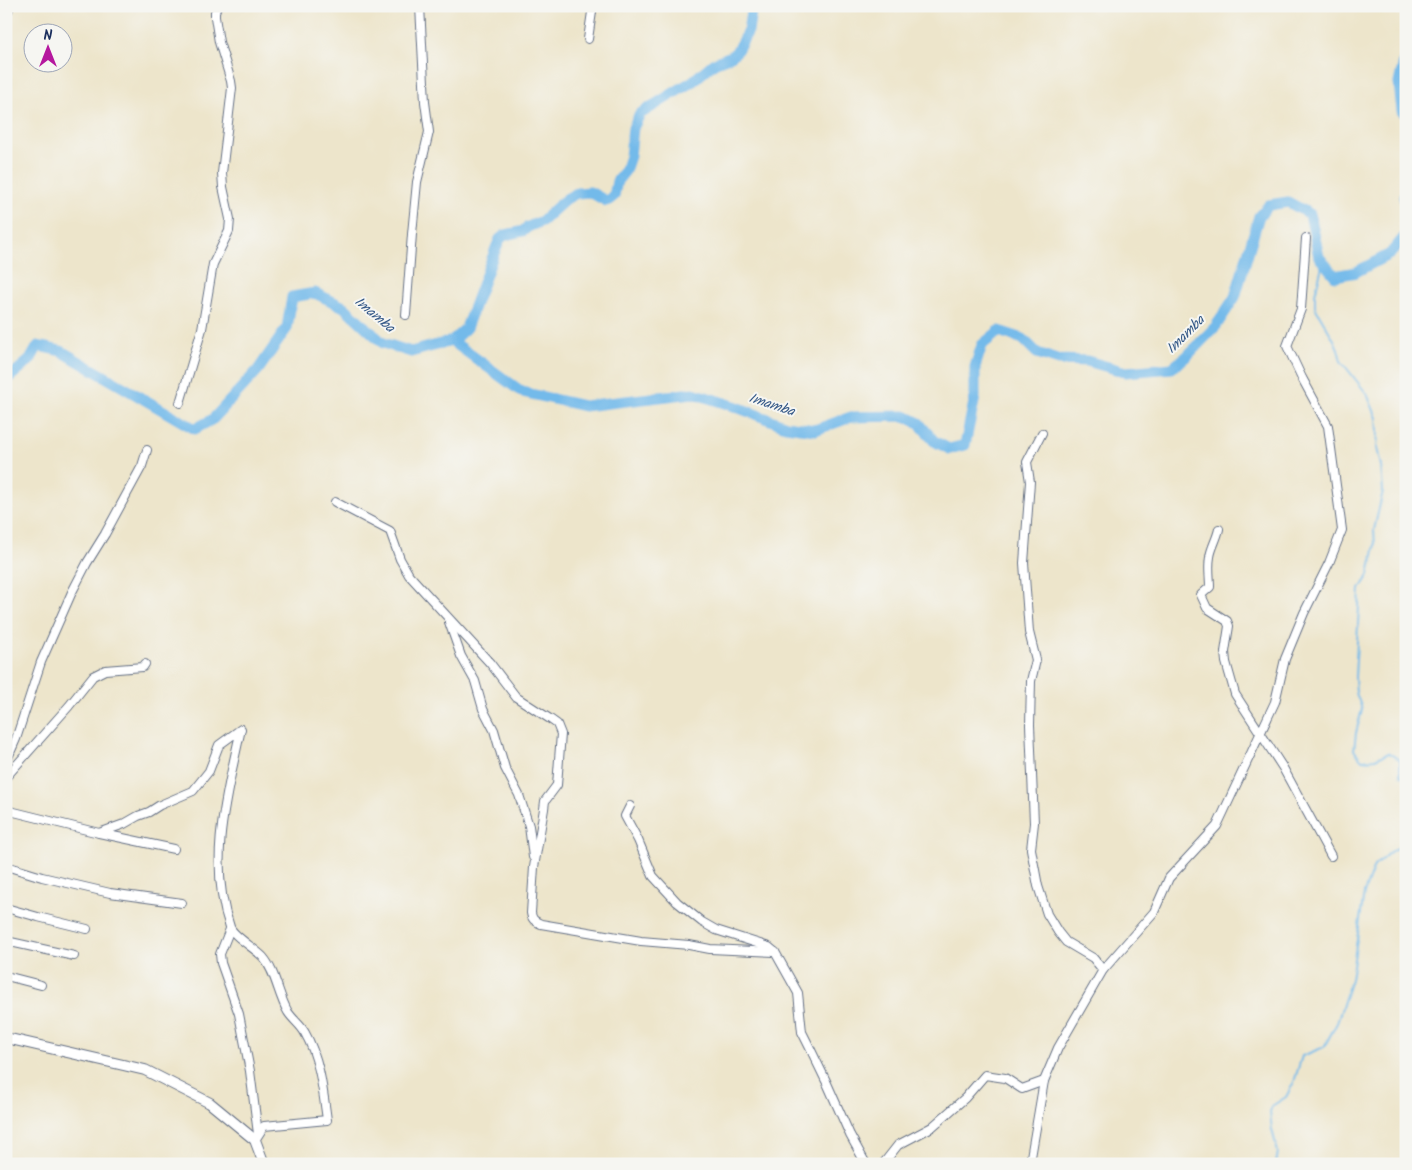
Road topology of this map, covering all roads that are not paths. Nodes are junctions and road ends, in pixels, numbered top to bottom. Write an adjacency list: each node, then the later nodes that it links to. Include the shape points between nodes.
1 (10, 6): 5 (street)
2 (217, 6): 9 (street, via 215,18 219,42 232,88 222,173 230,226 213,264 202,329)
3 (420, 6): 8 (street, via 429,132 417,182)
4 (591, 6): 6 (street)
5 (6, 15)
6 (588, 39)
7 (1306, 238): 16 (street, via 1301,309 1287,346 1328,426 1342,530 1292,640 1275,702)
8 (406, 315)
9 (180, 403)
10 (1042, 433): 33 (street, via 1027,462 1030,482 1024,563 1029,632 1036,660 1031,681 1034,822 1031,849 1038,886 1054,926 1066,942 1093,958)
11 (147, 450): 17 (street, via 142,466 72,592 41,662)
12 (335, 502): 14 (street, via 390,531 409,575)
13 (1219, 529): 16 (street, via 1210,555 1210,587 1201,595 1206,608 1227,621 1226,662 1235,694)
14 (447, 618): 25 (street, via 494,730 505,768 519,795 529,826); 25 (street, via 490,663 516,697 557,724 561,734 557,785 546,801)
15 (145, 664): 18 (street, via 143,667 105,670 93,676)
16 (1260, 733): 23 (street); 33 (street, via 1217,826 1169,878 1154,912)
17 (6, 762)
18 (6, 777)
19 (630, 806): 31 (street, via 625,816 652,876 677,902 716,930 769,947)
20 (6, 810): 21 (street)
21 (99, 833): 22 (street); 29 (street, via 193,791 209,771 219,745 241,729 219,842 220,889)
22 (174, 849)
23 (1331, 856)
24 (6, 866): 26 (street, via 110,893)
25 (534, 866): 31 (street, via 531,917 541,924 641,941)
26 (182, 903)
27 (6, 908): 28 (street)
28 (87, 929)
29 (230, 929): 38 (street, via 220,954 221,963 239,1014 250,1071); 38 (street, via 269,966 288,1013 305,1032 318,1064 328,1120 264,1126)
30 (6, 940): 32 (street)
31 (775, 952): 40 (street, via 798,993 802,1032 808,1046)
32 (74, 956)
33 (1103, 970): 37 (street, via 1058,1048)
34 (6, 976): 35 (street)
35 (41, 985)
36 (6, 1038): 38 (street, via 145,1070 210,1103)
37 (1044, 1081): 41 (street, via 1022,1089 1004,1078 985,1075 932,1128 898,1145); 42 (street)
38 (256, 1137): 39 (street)
39 (264, 1164)
40 (866, 1164)
41 (883, 1164)
42 (1032, 1164)

